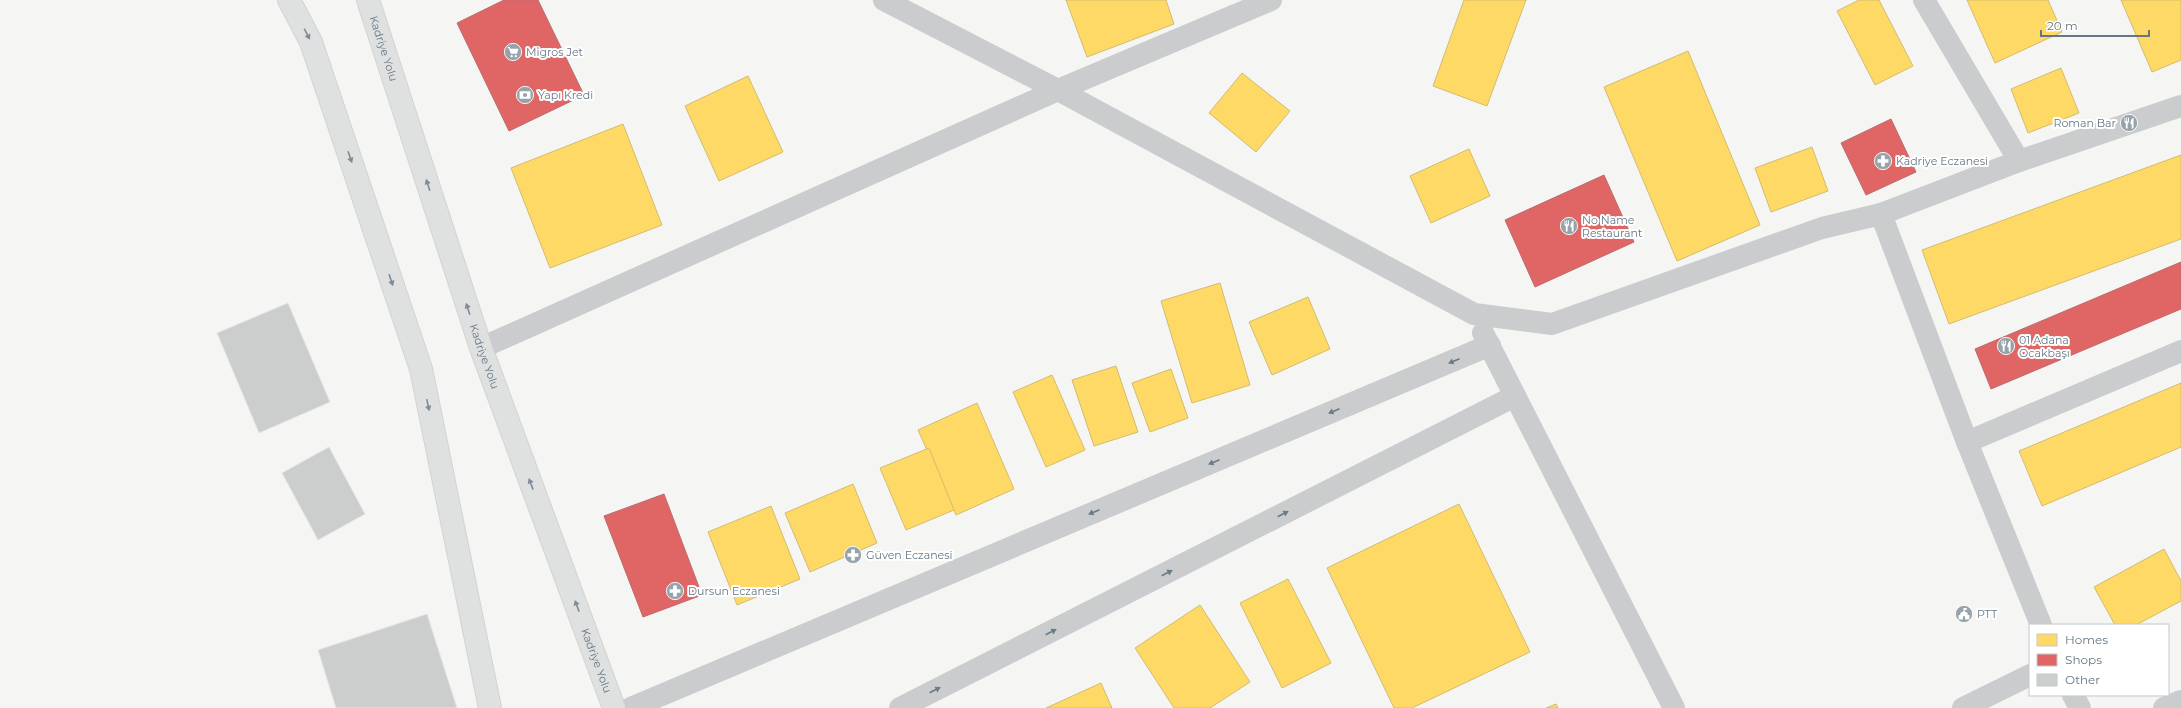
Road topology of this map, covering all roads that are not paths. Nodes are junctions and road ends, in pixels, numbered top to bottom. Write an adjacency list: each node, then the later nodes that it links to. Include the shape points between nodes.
1 (289, 0): 20 (main road, one-way to 20, via 311,42 421,369)
2 (368, 0): 12 (main road, Kadriye Yolu, one-way to 2)
3 (884, 0): 6 (street)
4 (1271, 0): 6 (street)
5 (1924, 0): 8 (street)
6 (1058, 90): 10 (street); 12 (street)
7 (2181, 106): 8 (street)
8 (2018, 161): 9 (street)
9 (1880, 214): 10 (street, via 1822,228 1552,324); 15 (street)
10 (1474, 314): 11 (street)
11 (1490, 345): 14 (street); 22 (street, one-way to 22)
12 (481, 348): 21 (main road, Kadriye Yolu, one-way to 12)
13 (2181, 351): 15 (street)
14 (1515, 396): 23 (street, one-way to 14); 24 (street)
15 (1967, 442): 16 (street)
16 (2041, 624)
17 (2029, 675): 25 (street)
18 (2074, 696): 26 (street)
19 (2181, 701): 27 (street)
20 (490, 708)
21 (614, 708)
22 (631, 708)
23 (900, 708)
24 (1674, 708)
25 (1963, 708)
26 (2080, 708)
27 (2164, 708)

